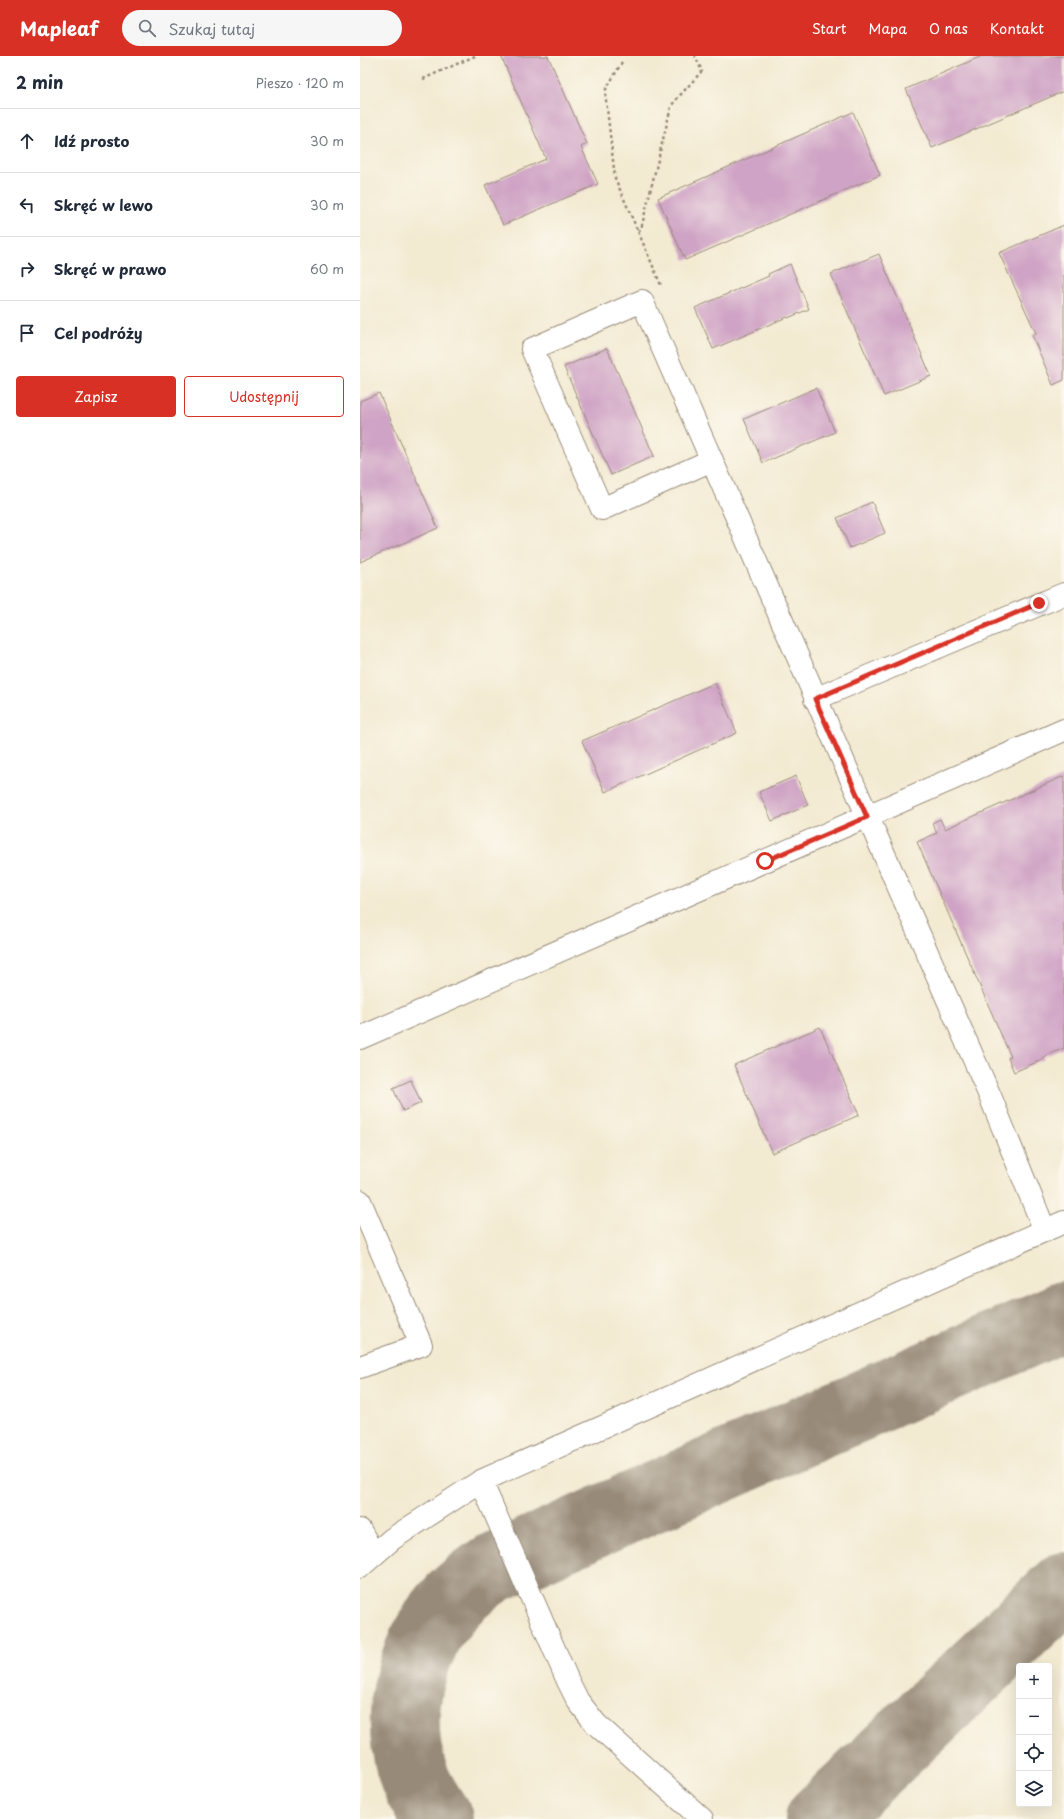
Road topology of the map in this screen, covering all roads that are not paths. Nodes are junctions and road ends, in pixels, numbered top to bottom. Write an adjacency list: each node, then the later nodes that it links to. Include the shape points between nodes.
1 (712, 460): 1 (lane, via 602,509 532,349 642,301); 3 (lane)
2 (1064, 594): 3 (lane)
3 (815, 699): 5 (lane)
4 (1064, 730): 5 (lane)
5 (867, 817): 6 (lane); 8 (lane, via 986,1089)
6 (360, 1038)
7 (360, 1201): 9 (lane, via 421,1345)
8 (1054, 1227): 10 (lane)
9 (360, 1367)
10 (482, 1482): 12 (lane, via 392,1539); 13 (lane, via 578,1701 596,1724)
11 (360, 1530): 12 (lane)
12 (367, 1561)
13 (702, 1819)

